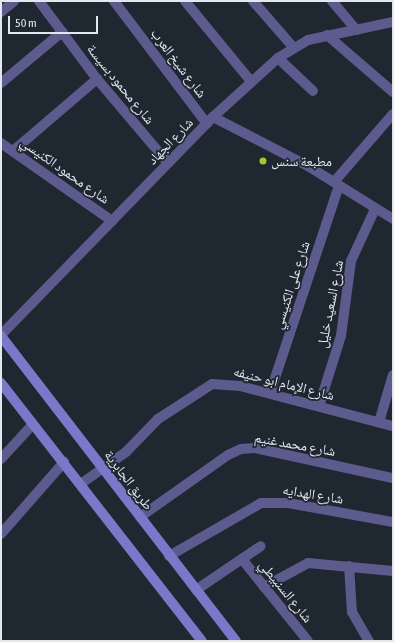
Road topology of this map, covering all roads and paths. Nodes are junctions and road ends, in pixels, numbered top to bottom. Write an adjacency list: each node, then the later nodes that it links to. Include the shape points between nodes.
1 (14, 1): 7 (street)
2 (39, 1): 10 (street, شارع محمود بسيسة)
3 (114, 1): 20 (street, شارع شيخ العرب)
4 (185, 1): 15 (street)
5 (253, 1): 12 (street)
6 (332, 1): 9 (street)
7 (1, 12)
8 (393, 22): 9 (street, شارع الجهاد)
9 (356, 30): 11 (street, شارع الجهاد)
10 (62, 32): 14 (street, شارع محمود بسيسة); 16 (street)
11 (327, 35): 12 (street, شارع الجهاد); 18 (street)
12 (293, 47): 13 (street, شارع الجهاد)
13 (278, 58): 15 (street, شارع الجهاد); 17 (street)
14 (97, 80): 22 (street); 23 (street, شارع محمود بسيسة)
15 (250, 80): 20 (street, شارع الجهاد)
16 (1, 83)
17 (313, 91)
18 (393, 92)
19 (393, 114): 24 (street)
20 (210, 120): 23 (street, شارع الجهاد); 24 (street)
21 (1, 143): 22 (street, شارع محمود الكنيسي)
22 (13, 151): 27 (street, شارع محمود الكنيسي)
23 (168, 163): 27 (street, شارع الجهاد)
24 (336, 184): 25 (street); 31 (street, شارع على الكنيسي)
25 (375, 209): 26 (street); 32 (street, شارع السعيد خليل, via 350,265 341,336)
26 (392, 216)
27 (112, 221): 28 (street, شارع الجهاد)
28 (1, 336): 38 (street, طريق الجابرية)
29 (393, 375): 33 (street)
30 (1, 383): 34 (street)
31 (270, 393): 32 (street, شارع الإمام ابو حنيفه); 38 (street, شارع الإمام ابو حنيفه, via 226,383 199,390 158,419)
32 (319, 406): 33 (street, شارع الإمام ابو حنيفه)
33 (379, 422): 35 (street, شارع الإمام ابو حنيفه)
34 (33, 424): 36 (street); 37 (street)
35 (393, 426)
36 (1, 459)
37 (64, 462): 40 (street); 43 (street)
38 (103, 469): 40 (street, شارع الإمام ابو حنيفه); 41 (street, طريق الجابرية)
39 (393, 478): 41 (street, شارع محمد غنيم, via 262,449 241,449)
40 (82, 483): 51 (street)
41 (140, 517): 45 (street, طريق الجابرية)
42 (393, 522): 45 (street, شارع الهدايه, via 288,503 261,503)
43 (1, 534)
44 (261, 546): 46 (street)
45 (169, 556): 50 (street, طريق الجابرية)
46 (242, 559): 49 (street, شارع السنبيطي); 50 (street)
47 (349, 566): 48 (street); 49 (street, via 308,563); 54 (street, via 352,612)
48 (393, 570)
49 (264, 587): 53 (street, شارع السنبيطي)
50 (196, 590): 52 (street, طريق الجابرية)
51 (202, 641)
52 (236, 641)
53 (308, 641)
54 (369, 641)

